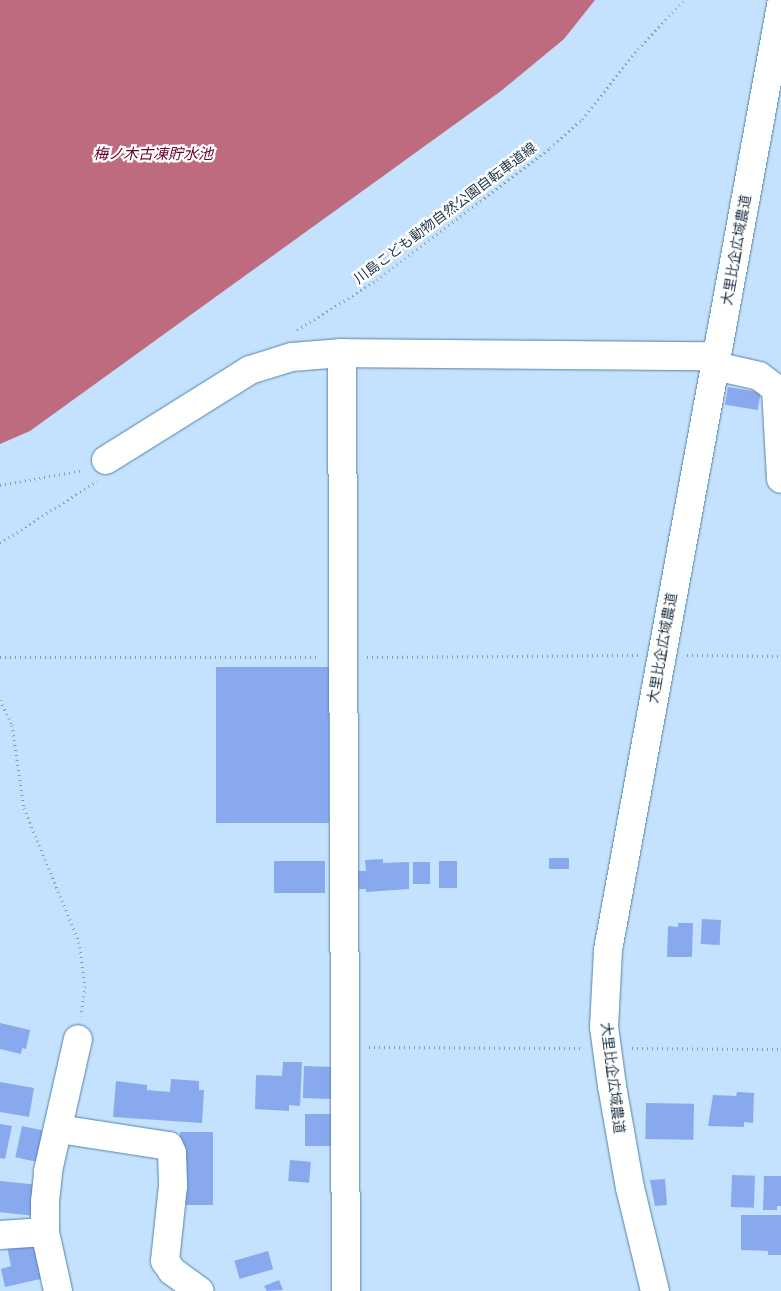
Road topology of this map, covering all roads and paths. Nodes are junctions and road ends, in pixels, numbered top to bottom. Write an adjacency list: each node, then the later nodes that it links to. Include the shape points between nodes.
1 (684, 0): 4 (path, 川島こども動物自然公園自転車道線, via 638,48 582,119 550,148 377,280)
2 (781, 6): 3 (street, 大里比企広域農道)
3 (772, 101): 6 (street, 大里比企広域農道)
4 (289, 334)
5 (342, 353): 6 (street); 7 (street, via 292,357 250,370); 14 (street)
6 (716, 361): 8 (street, via 759,376 776,389); 11 (street, 大里比企広域農道)
7 (102, 470): 9 (path, via 75,471); 10 (path)
8 (781, 479)
9 (0, 485)
10 (0, 543)
11 (661, 655): 12 (path); 14 (path); 18 (street, 大里比企広域農道, via 608,950 604,1027)
12 (781, 656)
13 (0, 657): 14 (path)
14 (344, 657): 17 (street)
15 (0, 700): 16 (path, via 12,725 24,808 79,942 85,986)
16 (78, 1039): 20 (street)
17 (346, 1047): 18 (path); 25 (street)
18 (607, 1048): 19 (path); 26 (street, 大里比企広域農道, via 630,1188)
19 (781, 1049)
20 (58, 1129): 21 (street, via 48,1171); 24 (street, via 169,1146 173,1186 165,1261 172,1271)
21 (45, 1232): 22 (street); 23 (street)
22 (0, 1235)
23 (58, 1291)
24 (200, 1291)
25 (346, 1291)
26 (655, 1291)

